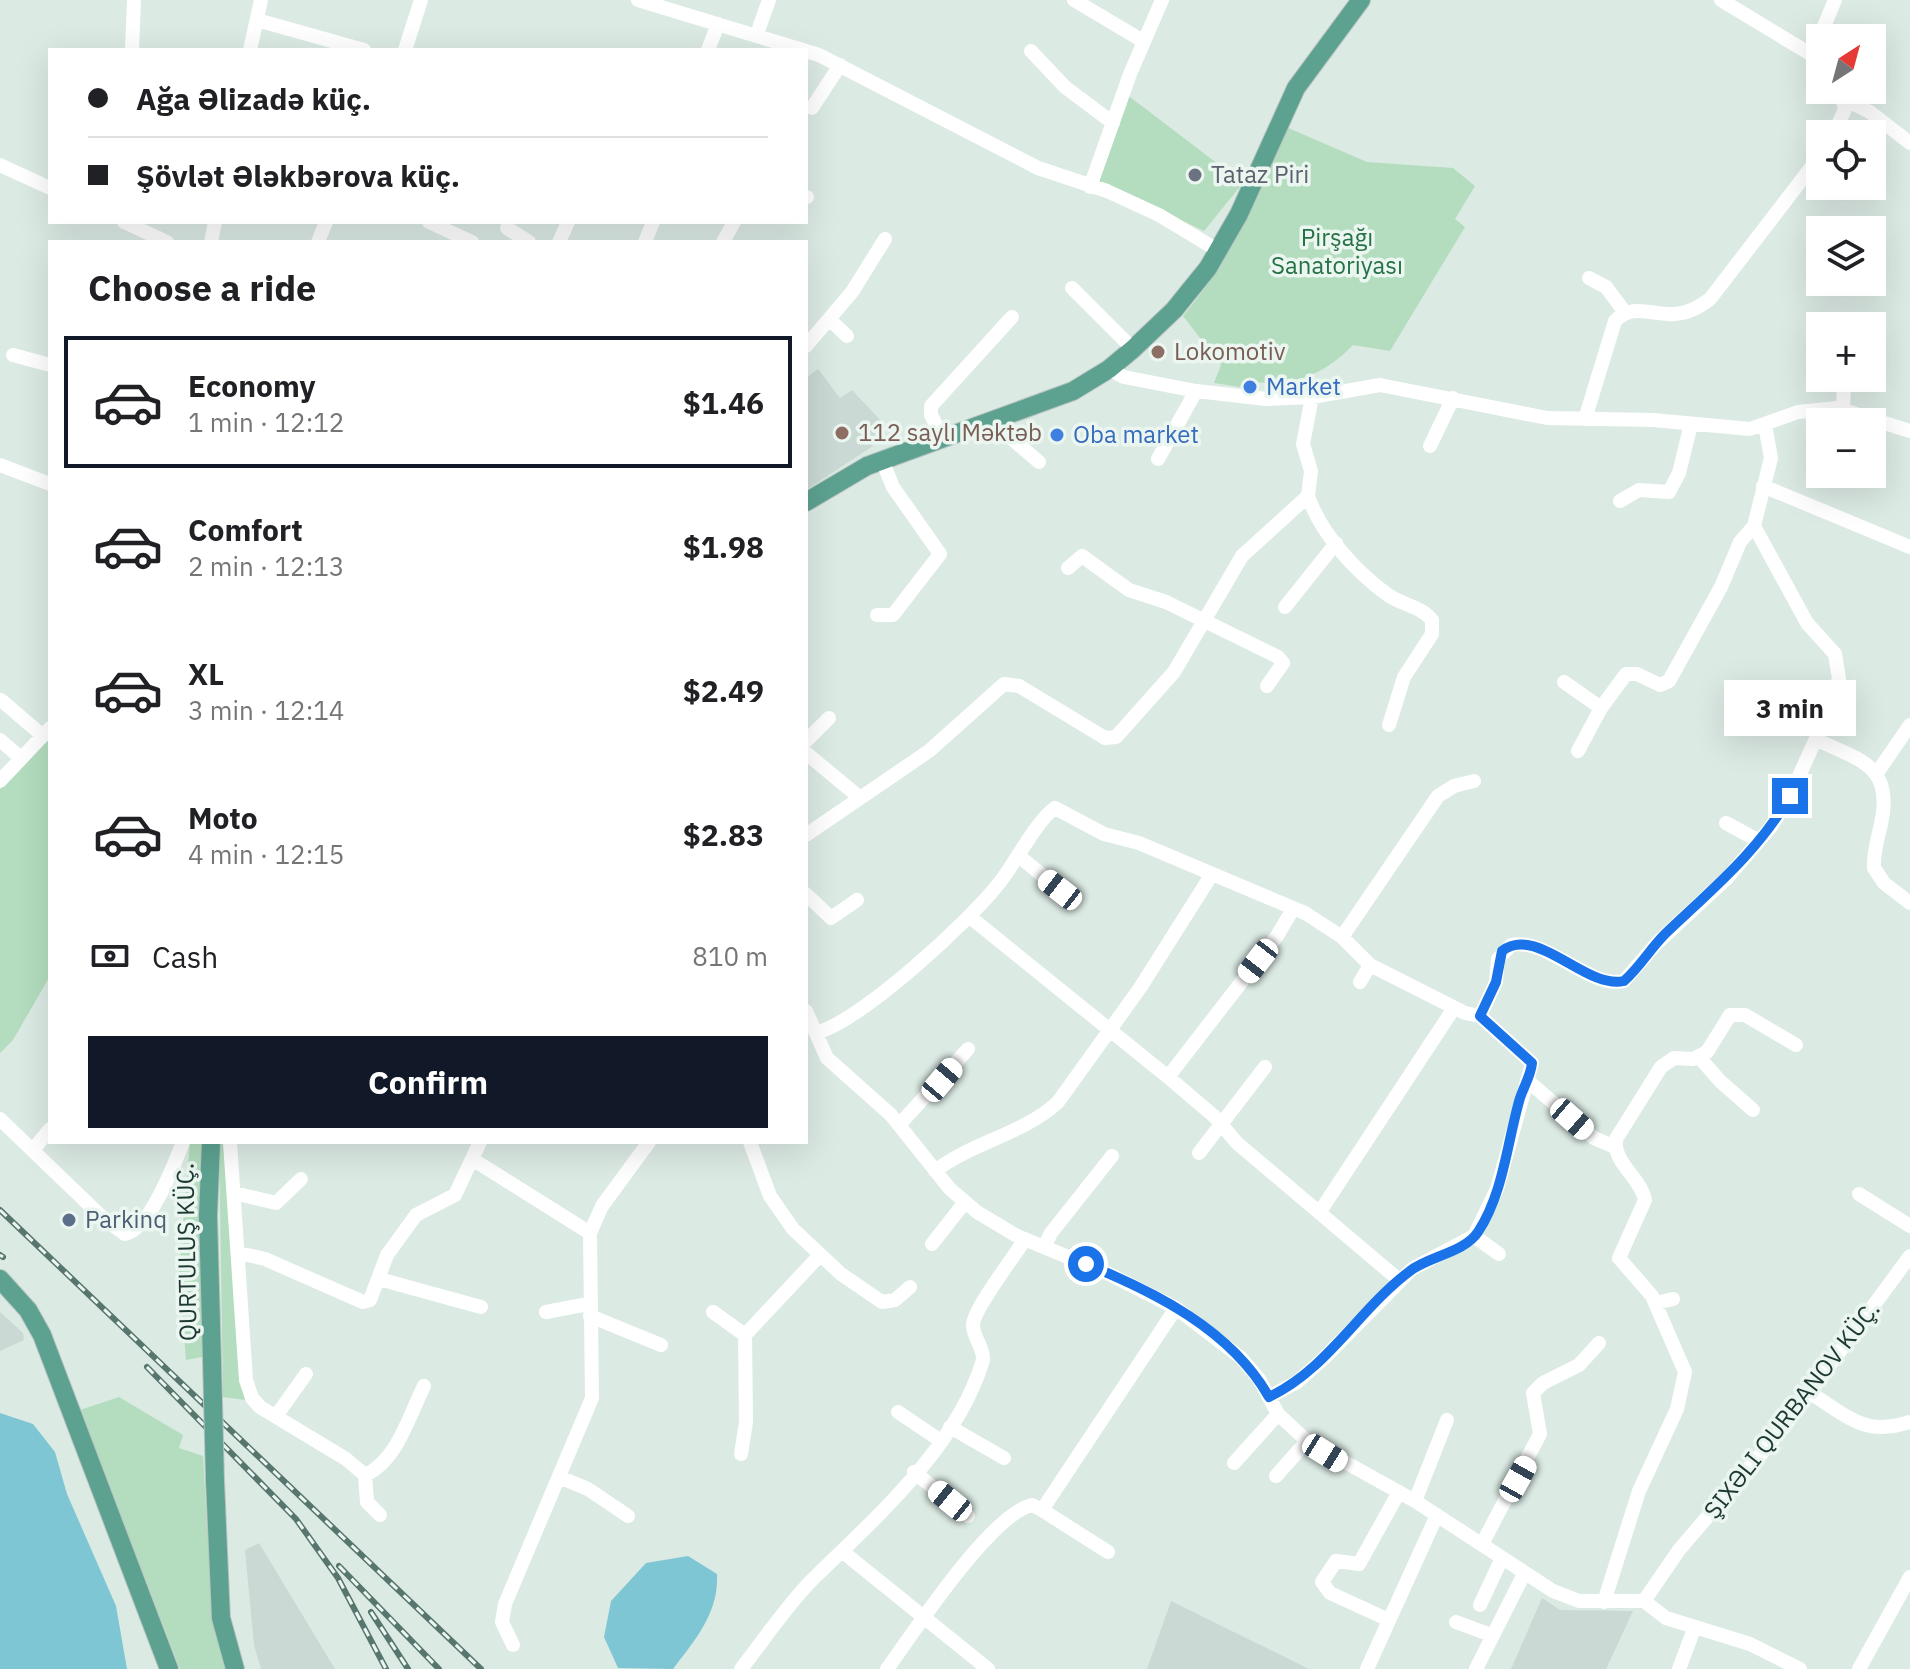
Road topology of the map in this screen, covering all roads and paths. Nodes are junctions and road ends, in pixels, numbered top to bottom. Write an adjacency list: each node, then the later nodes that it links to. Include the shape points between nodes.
1 (134, 0): 16 (street)
2 (261, 0): 11 (street)
3 (421, 0): 19 (street)
4 (638, 0): 12 (street)
5 (769, 0): 14 (street)
6 (1074, 0): 15 (street)
7 (1162, 0): 15 (street)
8 (1361, 0): 41 (main road, via 1296,88)
9 (1721, 0): 23 (street)
10 (1835, 0): 13 (street)
11 (257, 20): 17 (street); 18 (street)
12 (718, 24): 14 (street); 20 (street)
13 (1825, 24)
14 (757, 34): 21 (street)
15 (1143, 41): 28 (street)
16 (132, 48)
17 (250, 48)
18 (357, 48)
19 (406, 48)
20 (709, 48)
21 (794, 48)
22 (1031, 51): 28 (street, via 1065,87)
23 (1806, 51)
24 (808, 53): 25 (street)
25 (840, 65): 27 (street); 33 (street, via 1038,168)
26 (1857, 104): 29 (street)
27 (812, 108)
28 (1113, 123): 33 (street)
29 (1910, 143)
30 (0, 165): 32 (street)
31 (1806, 174): 44 (street, via 1710,299 1686,313)
32 (48, 187)
33 (1090, 187): 41 (street, via 1159,215)
34 (128, 224): 38 (street)
35 (433, 224): 39 (street)
36 (506, 231): 40 (street)
37 (885, 239): 46 (street)
38 (163, 240)
39 (468, 240)
40 (525, 240)
41 (1219, 251): 49 (main road, via 1187,296)
42 (1589, 278): 44 (street, via 1606,287)
43 (1072, 288): 49 (street)
44 (1624, 311): 57 (street, via 1608,339)
45 (1012, 317): 63 (street, via 931,406)
46 (829, 319): 47 (street); 48 (street)
47 (847, 336)
48 (808, 344)
49 (1133, 349): 52 (main road)
50 (13, 355): 51 (street)
51 (48, 364)
52 (1109, 369): 53 (street, via 1124,377); 58 (main road, via 1073,391)
53 (1196, 391): 54 (street, via 1266,399); 65 (street)
54 (1312, 397): 55 (street, via 1380,385); 71 (street, via 1303,444 1311,471)
55 (1453, 398): 57 (street, via 1529,416); 64 (street)
56 (1806, 411): 61 (street)
57 (1585, 419): 60 (street)
58 (998, 420): 63 (main road); 67 (street, via 1004,432)
59 (1886, 423): 62 (street)
60 (1691, 424): 61 (street, via 1734,429); 73 (street, via 1669,492 1639,490)
61 (1765, 425): 70 (street, via 1771,450)
62 (1910, 431)
63 (944, 440): 66 (main road)
64 (1430, 446)
65 (1158, 459)
66 (882, 460): 72 (main road); 79 (street, via 893,487 940,554 893,615)
67 (1039, 462)
68 (0, 465): 69 (street)
69 (48, 483)
70 (1763, 486): 74 (street); 76 (street)
71 (1308, 496): 75 (street); 80 (street, via 1248,548)
72 (808, 501)
73 (1620, 501)
74 (1754, 526): 84 (street, via 1740,542 1717,596 1669,681 1660,685 1626,674); 91 (street, via 1807,623 1829,645 1839,665 1833,701)
75 (1336, 543): 78 (street); 86 (street, via 1388,594 1432,620 1432,634 1404,677)
76 (1910, 547)
77 (1068, 568): 80 (street, via 1082,556 1129,590)
78 (1285, 607)
79 (877, 615)
80 (1206, 620): 82 (street, via 1282,659 1282,668); 99 (street, via 1174,672 1116,737 1105,738 1019,686 1004,684 929,751)
81 (1564, 682): 84 (street)
82 (1267, 686)
83 (1, 700): 88 (street)
84 (1601, 708): 93 (street)
85 (829, 718): 89 (street)
86 (1389, 725)
87 (1910, 725): 92 (street)
88 (46, 732): 95 (street)
89 (808, 739)
90 (0, 740): 95 (street)
91 (1817, 740): 96 (street); 102 (street, via 1782,810)
92 (1904, 744): 96 (street)
93 (1578, 751)
94 (808, 755): 99 (street)
95 (21, 758): 97 (street)
96 (1877, 773): 108 (street, via 1885,799 1874,868)
97 (0, 781)
98 (1474, 781): 111 (street, via 1438,796)
99 (859, 797): 101 (street)
100 (1726, 823): 102 (street)
101 (808, 834)
102 (1759, 841): 116 (street, via 1624,981 1604,979 1529,945 1511,945 1498,959 1496,982)
103 (1020, 857): 104 (street, via 1055,808 1104,834); 105 (street); 110 (street)
104 (1212, 874): 109 (street); 117 (street)
105 (1060, 890)
106 (808, 896): 107 (street, via 831,918)
107 (857, 900)
108 (1910, 903)
109 (1293, 909): 111 (street); 123 (street)
110 (970, 917): 117 (street); 118 (street, via 846,1021)
111 (1342, 937): 112 (street)
112 (1370, 965): 113 (street); 114 (street)
113 (1360, 982)
114 (1454, 1008): 116 (street); 146 (street)
115 (808, 1015): 118 (street)
116 (1482, 1018): 124 (street, via 1531,1060)
117 (1109, 1031): 123 (street); 141 (street, via 1045,1114)
118 (816, 1033): 127 (street, via 827,1058)
119 (1796, 1045): 121 (street, via 1739,1014 1726,1019 1713,1045)
120 (968, 1049): 127 (street)
121 (1699, 1057): 125 (street); 136 (street, via 1674,1058 1661,1067)
122 (1265, 1067): 128 (street)
123 (1168, 1077): 128 (street)
124 (1527, 1080): 136 (street, via 1594,1138); 149 (street, via 1497,1189)
125 (1753, 1110)
126 (0, 1119): 137 (street)
127 (899, 1125): 141 (street)
128 (1221, 1125): 138 (street); 146 (street)
129 (48, 1131): 137 (street)
130 (182, 1144): 137 (street, via 148,1215 125,1234)
131 (211, 1144): 213 (main road, QURTULUŞ KÜÇ., bridge, via 208,1216 220,1603)
132 (230, 1144): 143 (street)
133 (479, 1144): 140 (street)
134 (648, 1144): 148 (street, via 602,1206)
135 (751, 1144): 155 (street, via 777,1209)
136 (1615, 1147): 162 (street, via 1645,1200 1619,1258)
137 (33, 1150)
138 (1199, 1153)
139 (1112, 1156): 152 (street)
140 (472, 1159): 148 (street); 158 (street, via 455,1195 416,1215 387,1255)
141 (935, 1171): 145 (street)
142 (301, 1179): 143 (street, via 276,1203)
143 (234, 1193): 153 (street)
144 (1859, 1194): 147 (street)
145 (965, 1202): 150 (street); 151 (street)
146 (1321, 1210): 159 (street)
147 (1910, 1226)
148 (590, 1233): 165 (street)
149 (1474, 1236): 154 (street); 159 (street)
150 (1025, 1239): 152 (street); 180 (street, via 974,1317 983,1360)
151 (932, 1244)
152 (1044, 1247): 164 (street)
153 (239, 1253): 158 (street, via 363,1302 374,1296); 177 (street, via 246,1380 252,1398)
154 (1499, 1254)
155 (820, 1255): 160 (street, via 882,1302 895,1300); 168 (street)
156 (1910, 1256): 173 (street)
157 (0, 1279): 212 (main road, via 42,1335)
158 (379, 1279): 163 (street)
159 (1399, 1280): 174 (street, via 1323,1359)
160 (910, 1287)
161 (1673, 1299): 162 (street)
162 (1656, 1303): 204 (street, via 1685,1372 1683,1392 1639,1491)
163 (481, 1307)
164 (1176, 1308): 174 (street, via 1240,1357); 192 (street)
165 (589, 1310): 166 (street); 170 (street); 189 (street, via 592,1398)
166 (546, 1312)
167 (713, 1312): 168 (street)
168 (745, 1335): 183 (street)
169 (1599, 1343): 197 (street, via 1579,1365 1533,1393 1540,1434)
170 (661, 1345)
171 (306, 1374): 177 (street)
172 (424, 1386): 187 (street, via 388,1457)
173 (1810, 1393): 179 (street, via 1870,1429); 203 (street, via 1751,1470 1679,1550)
174 (1269, 1397): 176 (street)
175 (898, 1412): 181 (street)
176 (1278, 1414): 182 (street); 185 (street)
177 (276, 1416): 187 (street)
178 (1447, 1420): 191 (street)
179 (1910, 1422)
180 (950, 1427): 181 (street); 184 (street)
181 (941, 1441): 186 (street)
182 (1307, 1441): 188 (street); 190 (street)
183 (741, 1454)
184 (1004, 1458)
185 (1234, 1463)
186 (914, 1472): 196 (street); 198 (street)
187 (365, 1475): 193 (street, via 367,1502)
188 (1276, 1476)
189 (559, 1477): 195 (street); 211 (street, via 505,1604 502,1622)
190 (1399, 1492): 191 (street); 207 (street, via 1359,1564 1336,1561 1322,1582 1330,1593)
191 (1415, 1501): 194 (street)
192 (1042, 1510): 199 (street); 206 (street, via 1024,1507 986,1540)
193 (380, 1515)
194 (1437, 1515): 197 (street); 207 (street)
195 (628, 1516)
196 (968, 1516)
197 (1482, 1544): 200 (street)
198 (843, 1552): 206 (street); 214 (street, via 808,1584)
199 (1108, 1552)
200 (1502, 1558): 201 (street); 205 (street)
201 (1524, 1574): 204 (street, via 1570,1598); 210 (street)
202 (1910, 1577): 221 (street)
203 (1644, 1601): 204 (street); 209 (street, via 1666,1618)
204 (1604, 1602)
205 (1480, 1605)
206 (925, 1617): 215 (street); 216 (street)
207 (1389, 1620): 217 (street)
208 (1456, 1622): 210 (street)
209 (1694, 1629): 219 (street); 220 (street, via 1758,1647)
210 (1491, 1635): 218 (street)
211 (513, 1645)
212 (169, 1669)
213 (235, 1669)
214 (741, 1669)
215 (887, 1669)
216 (988, 1669)
217 (1367, 1669)
218 (1476, 1669)
219 (1679, 1669)
220 (1800, 1669)
221 (1859, 1669)

